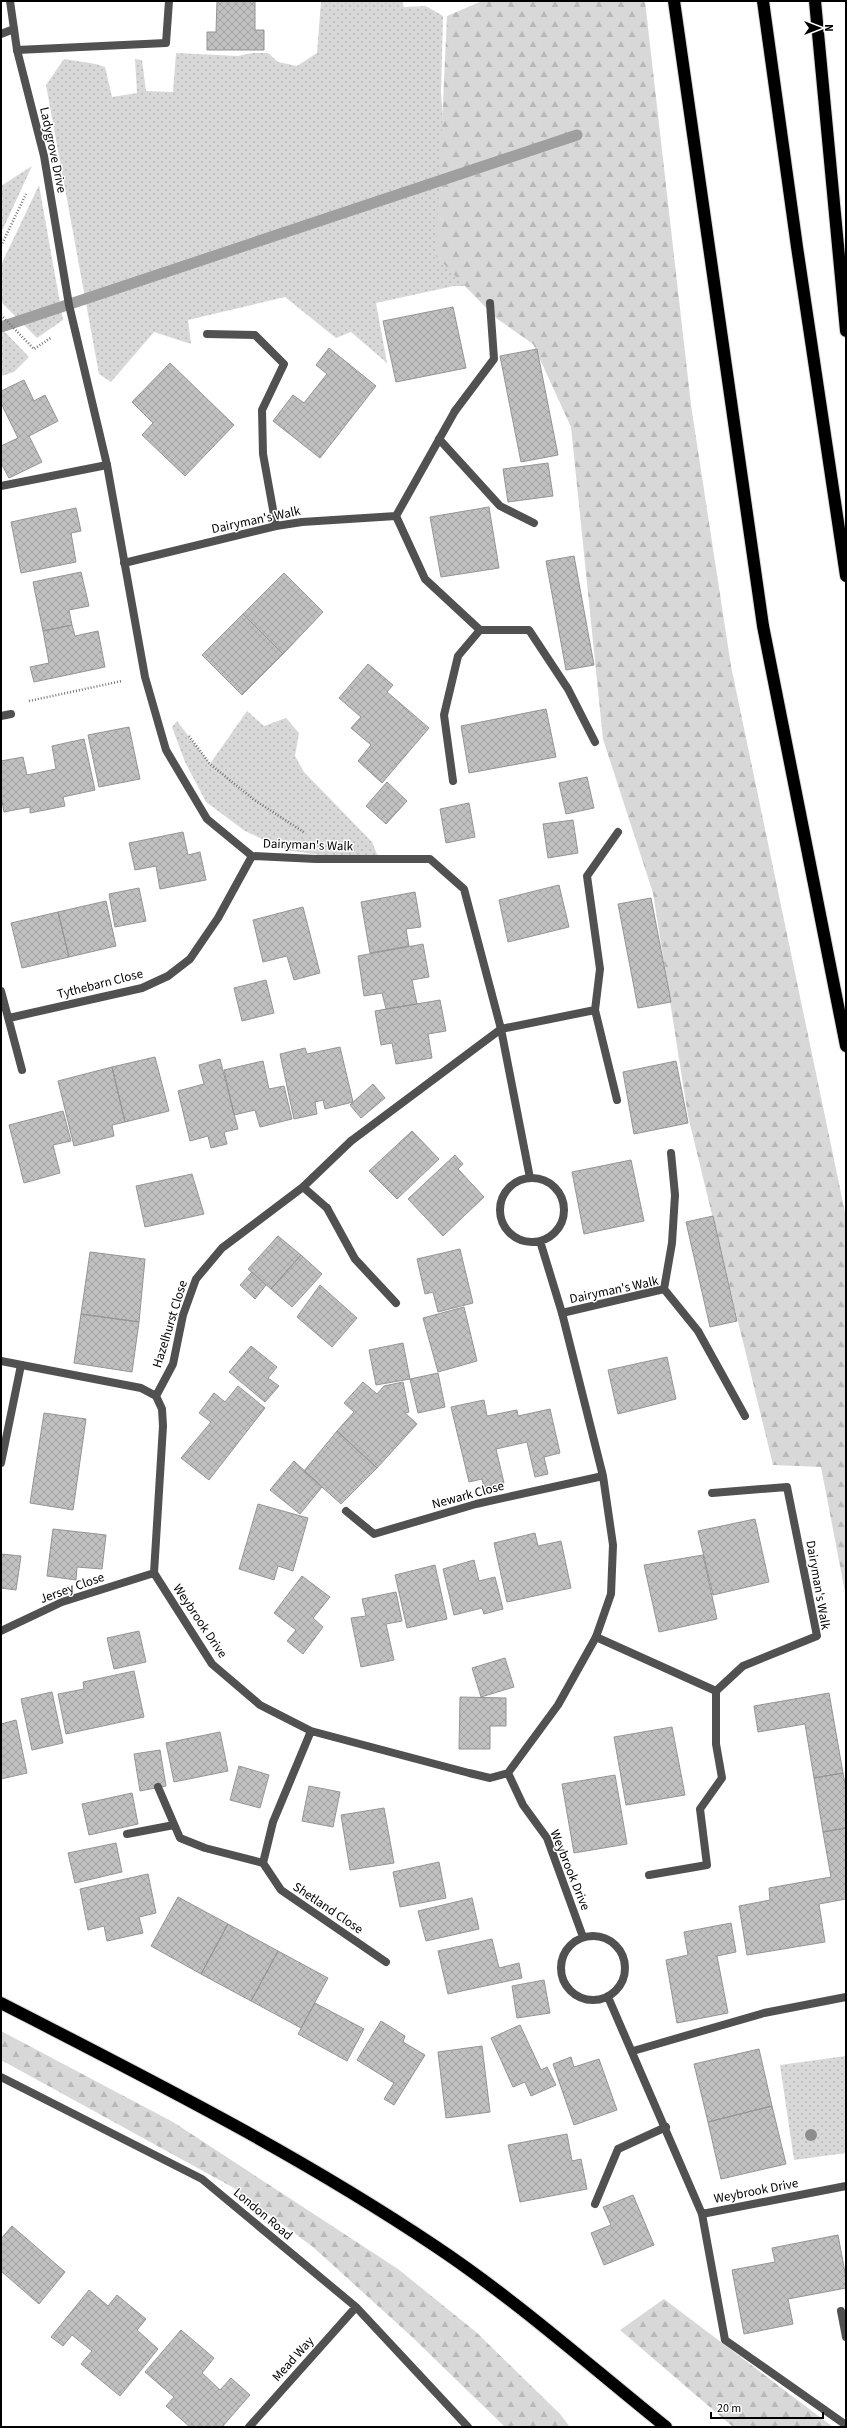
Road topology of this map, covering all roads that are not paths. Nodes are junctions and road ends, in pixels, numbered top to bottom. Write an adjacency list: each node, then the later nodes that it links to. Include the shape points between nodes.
1 (10, 1): 6 (street, Ladygrove Drive)
2 (169, 1): 8 (street, via 166,43)
3 (674, 1): 32 (highway, via 763,626)
4 (763, 1): 20 (highway)
5 (815, 1): 11 (highway)
6 (14, 28): 7 (street); 8 (street, Ladygrove Drive)
7 (1, 34)
8 (17, 50): 10 (street, Ladygrove Drive, via 45,162)
9 (490, 303): 13 (street, via 494,359 455,411)
10 (69, 306): 14 (street, Dairyman's Walk)
11 (846, 331)
12 (207, 334): 18 (street, via 255,335 284,364 262,410 263,454)
13 (439, 440): 16 (street); 17 (street, via 500,506)
14 (107, 465): 15 (street); 19 (street, Dairyman's Walk)
15 (1, 486)
16 (396, 516): 18 (street, Dairyman's Walk); 21 (street, via 425,579)
17 (534, 523)
18 (276, 526): 19 (street, Dairyman's Walk)
19 (124, 563): 27 (street, Dairyman's Walk, via 145,677 166,750 207,819)
20 (846, 576)
21 (480, 630): 24 (street, via 529,630 568,689); 25 (street, via 458,656 444,715)
22 (11, 714): 23 (street)
23 (1, 716)
24 (595, 742)
25 (453, 781)
26 (618, 832): 29 (street, via 587,876 600,969)
27 (252, 856): 30 (street, Tythebarn Close, via 218,918 190,959 168,976 142,988); 31 (street, Dairyman's Walk, via 430,859 464,889)
28 (1, 991): 30 (street)
29 (595, 1010): 31 (street); 34 (street)
30 (9, 1018): 33 (street)
31 (501, 1029): 36 (street, Dairyman's Walk); 37 (street, Hazelhurst Close, via 351,1141)
32 (846, 1046)
33 (22, 1070)
34 (616, 1100)
35 (671, 1153): 39 (street, via 676,1196 672,1243)
36 (530, 1178): 38 (street, via 543,1180 552,1185 559,1193 564,1213 561,1224 554,1233); 38 (street, via 515,1183 507,1190 500,1208 501,1218 505,1228 514,1236 523,1241)
37 (303, 1187): 40 (street, via 327,1208 354,1259); 44 (street, Hazelhurst Close, via 222,1248 196,1279 183,1315 173,1364)
38 (540, 1241): 41 (street, Dairyman's Walk)
39 (664, 1289): 41 (street, Dairyman's Walk); 45 (street, Dairyman's Walk, via 698,1331)
40 (396, 1303)
41 (562, 1313): 47 (street, Dairyman's Walk)
42 (1, 1361): 43 (street)
43 (20, 1365): 44 (street, via 141,1388); 46 (street)
44 (156, 1396): 50 (street, via 162,1408 163,1426)
45 (745, 1416)
46 (1, 1463)
47 (603, 1476): 49 (street, Newark Close, via 476,1504 374,1534); 52 (street, Dairyman's Walk, via 613,1545 612,1580 611,1594)
48 (712, 1493): 53 (street, Dairyman's Walk, via 787,1487 817,1636 742,1666)
49 (346, 1511)
50 (154, 1573): 51 (street, Jersey Close, via 62,1602); 54 (street, Weybrook Drive, via 212,1664 260,1704)
51 (1, 1631)
52 (596, 1637): 53 (street); 55 (street, Dairyman's Walk, via 558,1705)
53 (716, 1691): 60 (street, via 716,1744 722,1778 700,1809 707,1865)
54 (311, 1731): 55 (street, Weybrook Drive, via 469,1774 490,1778); 59 (street, via 273,1822)
55 (508, 1773): 61 (street, Weybrook Drive, via 523,1805 547,1838)
56 (158, 1788): 57 (street)
57 (174, 1825): 58 (street); 59 (street, via 180,1838 205,1848)
58 (127, 1834)
59 (263, 1863): 62 (street, Shetland Close, via 281,1890)
60 (649, 1875)
61 (583, 1937): 63 (street, via 594,1936 613,1943 625,1961 622,1982); 63 (street, via 573,1943 562,1960 564,1982 578,1996 588,2000)
62 (386, 1962)
63 (608, 1997): 66 (street, Weybrook Drive)
64 (846, 1997): 66 (street, via 764,2013)
65 (1, 2003): 78 (highway, via 184,2096 353,2193 436,2247 514,2303)
66 (633, 2051): 68 (street, Weybrook Drive)
67 (1, 2076): 72 (street, London Road, via 202,2178)
68 (666, 2127): 70 (street, via 618,2148); 71 (street, Weybrook Drive)
69 (846, 2186): 71 (street, Weybrook Drive)
70 (595, 2204)
71 (702, 2214): 75 (street, via 724,2340)
72 (356, 2308): 76 (street, Mead Way); 77 (street, London Road)
73 (841, 2311): 74 (street)
74 (846, 2337)
75 (846, 2425)
76 (249, 2427)
77 (468, 2427)
78 (666, 2427)

